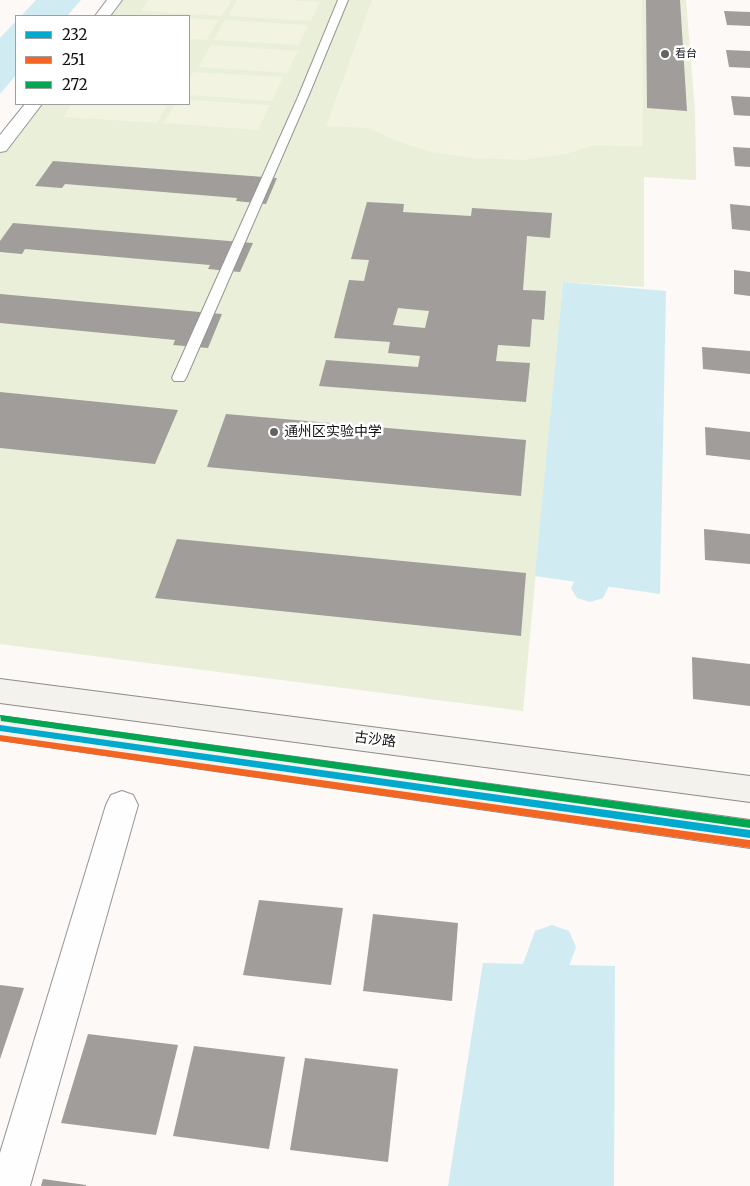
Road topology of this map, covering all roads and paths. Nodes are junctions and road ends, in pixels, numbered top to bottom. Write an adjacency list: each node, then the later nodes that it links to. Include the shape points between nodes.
1 (115, 0): 3 (street)
2 (343, 0): 6 (lane, via 304,97)
3 (103, 15)
4 (33, 105): 5 (street)
5 (0, 147)
6 (179, 378)
7 (0, 691): 9 (main road, 古沙路)
8 (0, 728): 11 (main road)
9 (750, 789)
10 (122, 805): 12 (street)
11 (750, 834)
12 (10, 1186)

